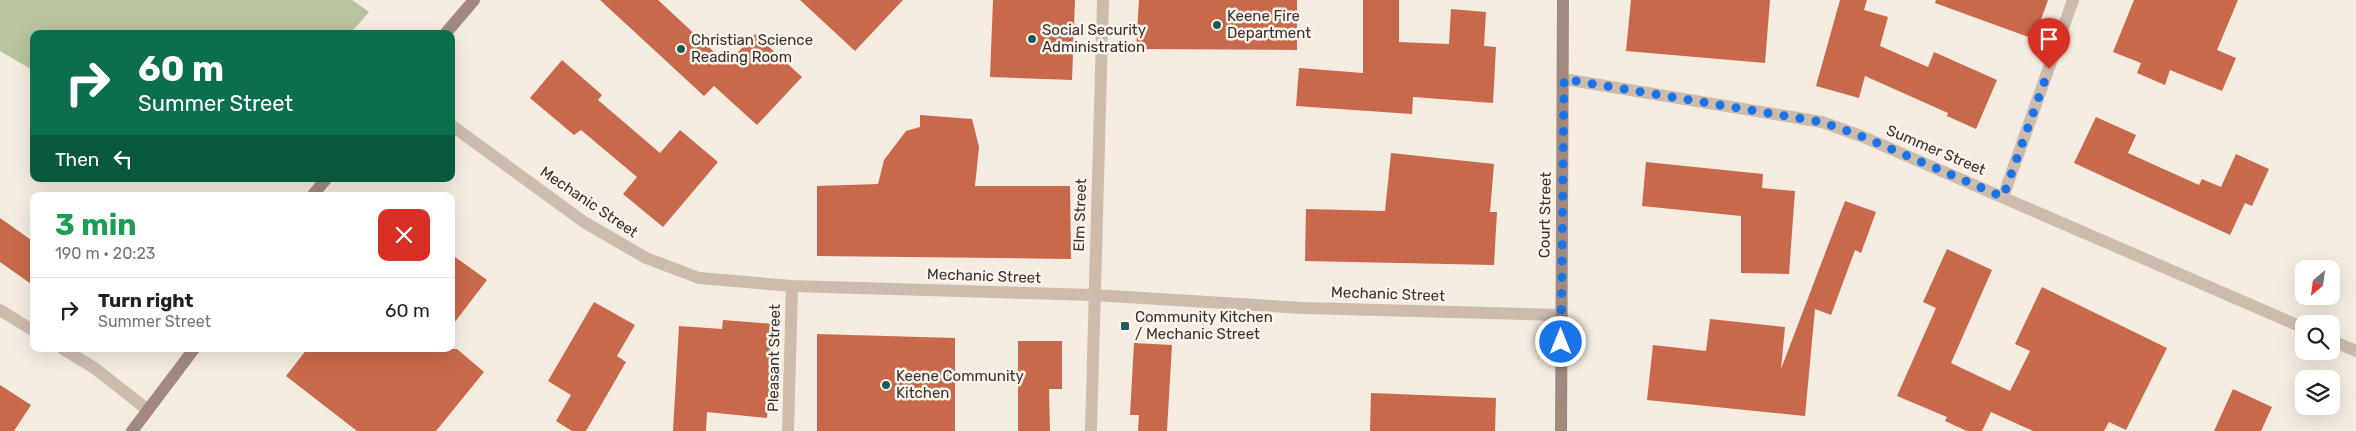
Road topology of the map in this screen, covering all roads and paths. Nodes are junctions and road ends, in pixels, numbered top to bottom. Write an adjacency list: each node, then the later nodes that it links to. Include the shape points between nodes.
1 (474, 0): 5 (main road)
2 (1103, 0): 12 (street, Elm Street)
3 (1563, 0): 6 (main road, Court Street)
4 (2073, 0): 10 (street)
5 (448, 30)
6 (1564, 79): 10 (street, Summer Street, via 1822,122); 14 (main road, Court Street)
7 (455, 127): 11 (street, Mechanic Street, via 584,222 646,258 699,278)
8 (324, 182): 9 (main road)
9 (315, 192)
10 (2003, 197): 15 (street, Summer Street)
11 (792, 286): 12 (street, Mechanic Street); 23 (street, Pleasant Street)
12 (1094, 295): 14 (street, Mechanic Street, via 1304,308); 24 (street, Elm Street)
13 (0, 310): 16 (street)
14 (1561, 315): 25 (main road, Court Street)
15 (2295, 324)
16 (30, 329)
17 (2340, 344): 18 (street)
18 (2356, 351)
19 (68, 352): 21 (street, via 93,367)
20 (192, 352): 21 (main road)
21 (148, 410): 22 (main road)
22 (132, 431)
23 (788, 431)
24 (1091, 431)
25 (1561, 431)

